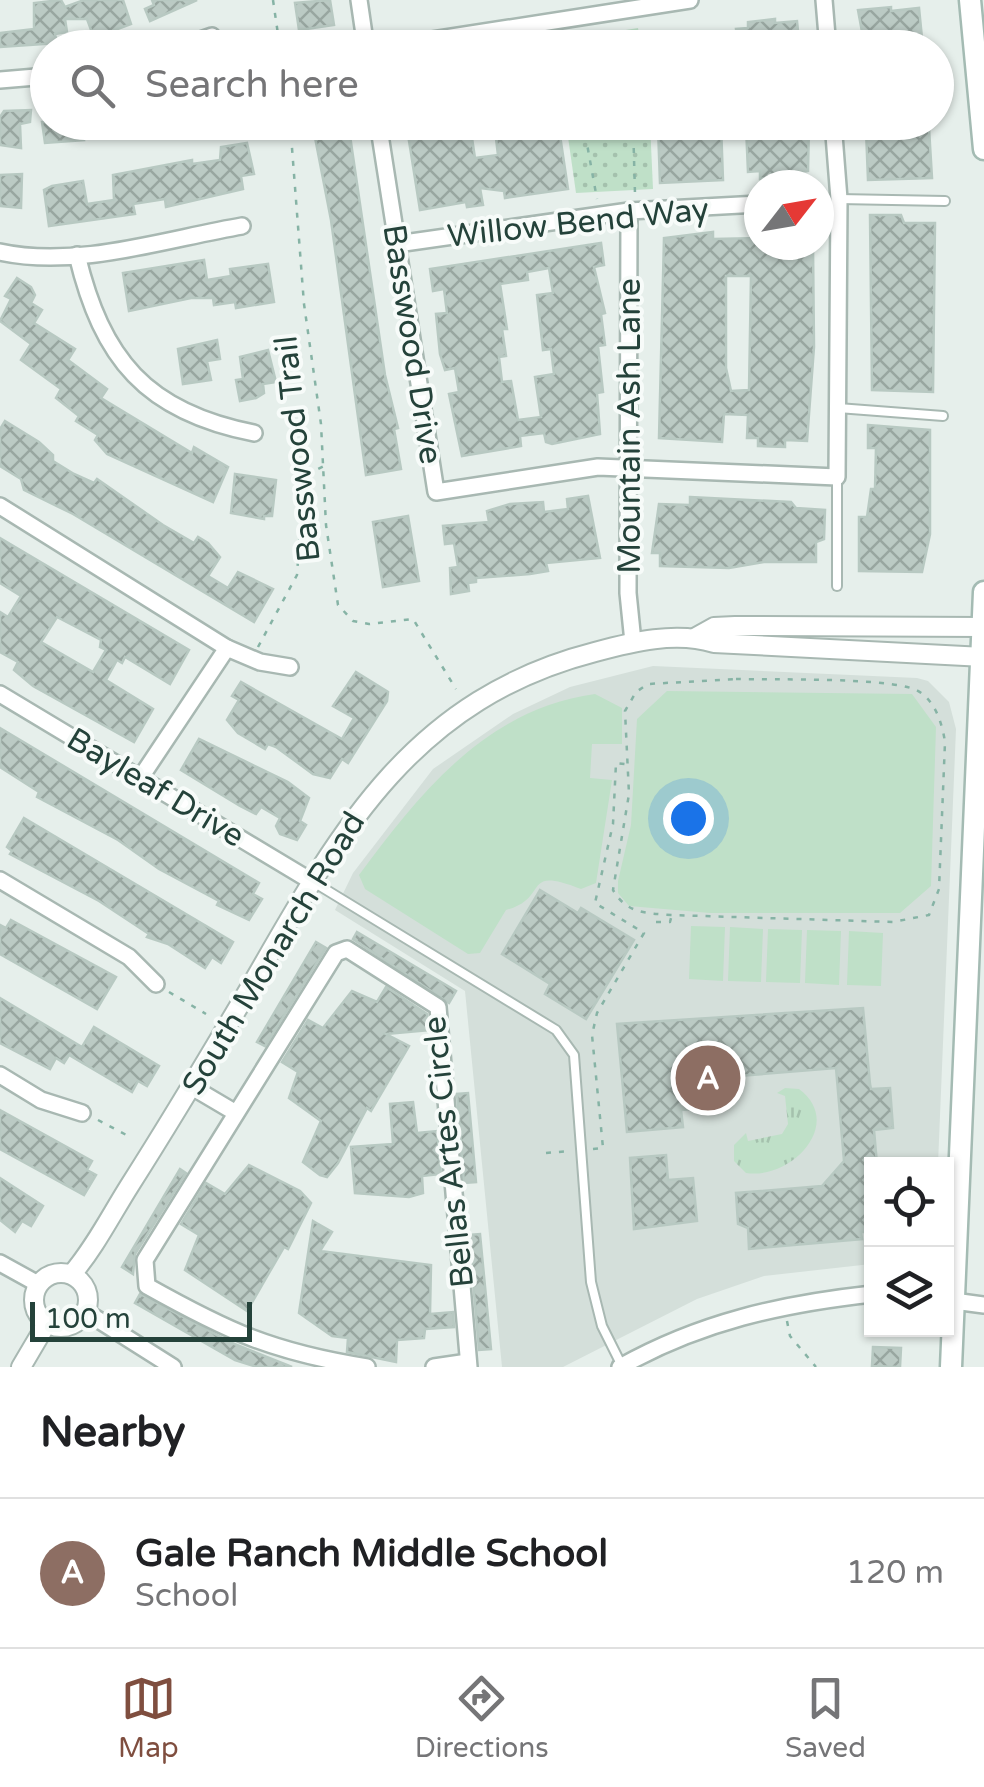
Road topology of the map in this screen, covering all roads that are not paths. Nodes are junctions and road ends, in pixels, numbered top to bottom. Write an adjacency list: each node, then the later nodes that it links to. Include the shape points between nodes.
1 (359, 0): 5 (street)
2 (690, 0): 6 (street)
3 (824, 0): 7 (street)
4 (970, 0): 12 (main road)
5 (363, 30)
6 (498, 30)
7 (826, 30)
8 (30, 78): 9 (street)
9 (0, 80)
10 (381, 140): 19 (street, Basswood Drive)
11 (834, 140): 14 (street)
12 (984, 149)
13 (834, 199): 14 (street)
14 (839, 199): 15 (lane); 22 (street)
15 (945, 201)
16 (744, 205): 17 (street, Willow Bend Way)
17 (633, 211): 19 (street, Willow Bend Way); 25 (street, Mountain Ash Lane)
18 (242, 226): 21 (street)
19 (398, 244): 25 (street, Basswood Drive, via 436,492)
20 (0, 252): 21 (street)
21 (78, 255): 24 (street, via 92,314 118,357 160,398 207,424)
22 (837, 408): 23 (lane); 26 (street)
23 (943, 416)
24 (254, 432)
25 (628, 468): 26 (street); 32 (street, Mountain Ash Lane)
26 (837, 476): 28 (lane)
27 (0, 506): 33 (street)
28 (836, 586)
29 (984, 592): 30 (main road)
30 (983, 627): 31 (street, South Monarch Road, via 735,626); 34 (main road)
31 (696, 637): 32 (street, South Monarch Road); 34 (street, South Monarch Road)
32 (633, 642): 39 (street, South Monarch Road, via 528,676 438,729 362,804)
33 (226, 648): 35 (street); 37 (street)
34 (983, 657): 45 (main road)
35 (290, 667)
36 (0, 694): 37 (street, Bayleaf Drive)
37 (141, 778): 39 (street, Bayleaf Drive)
38 (0, 880): 40 (street, via 128,957)
39 (311, 881): 42 (street, South Monarch Road); 56 (lane, via 556,1030 574,1055 591,1282)
40 (156, 984)
41 (0, 1075): 43 (street, via 40,1100)
42 (192, 1087): 44 (street); 47 (street, South Monarch Road)
43 (82, 1113)
44 (236, 1113): 55 (street, Bellas Artes Circle, via 336,954 347,949 438,1007); 59 (street, Bellas Artes Circle, via 145,1260 147,1286 223,1329 293,1356)
45 (953, 1247)
46 (0, 1263): 48 (street)
47 (72, 1274): 48 (street, via 50,1274); 52 (street, via 87,1290)
48 (38, 1284): 53 (street, via 34,1302)
49 (864, 1295): 56 (street, via 784,1305 674,1339)
50 (954, 1301): 51 (street)
51 (984, 1305)
52 (86, 1312): 53 (street, via 69,1326); 58 (street)
53 (47, 1323): 57 (street)
54 (950, 1337): 61 (main road)
55 (469, 1365): 60 (street, Bellas Artes Circle)
56 (621, 1366)
57 (21, 1367)
58 (174, 1367)
59 (368, 1367)
60 (434, 1367)
61 (950, 1367)

